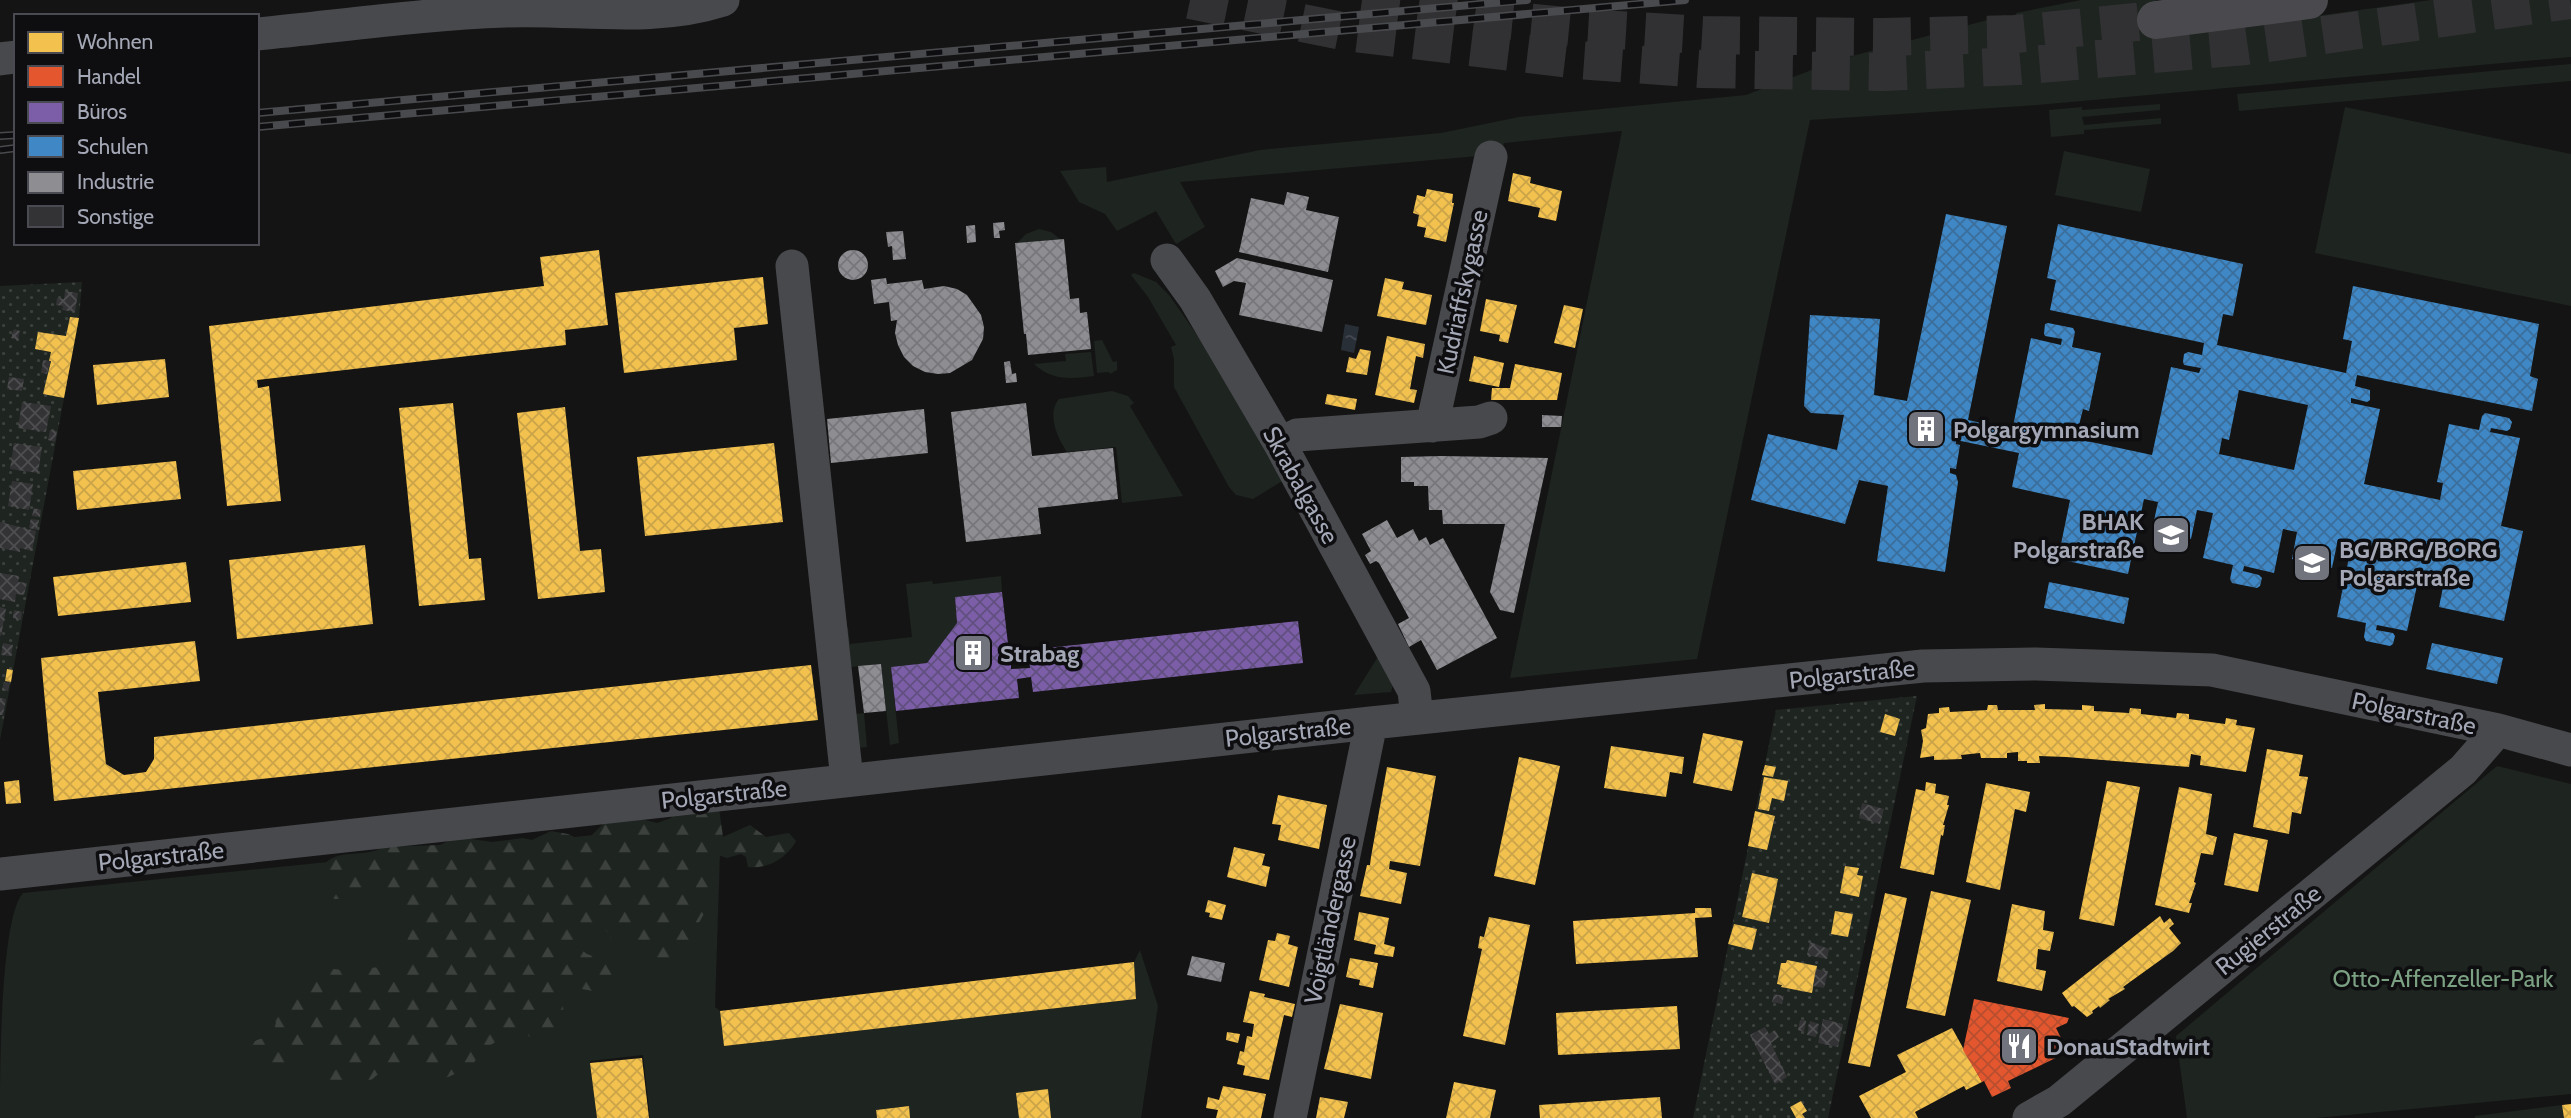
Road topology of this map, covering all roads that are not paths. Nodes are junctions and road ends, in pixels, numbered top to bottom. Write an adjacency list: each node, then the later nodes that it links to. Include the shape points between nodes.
1 (723, 0): 4 (street, via 611,15 507,11)
2 (2309, 0): 3 (highway)
3 (2156, 20)
4 (259, 34)
5 (1491, 157): 9 (street, Kudriaffskygasse)
6 (1167, 260): 10 (street, Skrabalgasse)
7 (792, 266): 15 (street)
8 (1491, 418): 9 (street)
9 (1432, 426): 10 (street, via 1297,435)
10 (1280, 444): 11 (street, Skrabalgasse, via 1414,691)
11 (1417, 718): 12 (street, Polgarstraße); 13 (street, Polgarstraße, via 1923,666 2036,664 2212,670)
12 (1371, 723): 15 (street, Polgarstraße); 17 (street, Voigtländergasse)
13 (2498, 730): 14 (street, Polgarstraße); 18 (street, Rugierstraße, via 2463,770 2059,1101)
14 (2571, 750)
15 (847, 780): 16 (street, Polgarstraße)
16 (0, 874)
17 (1290, 1118)
18 (2029, 1118)

